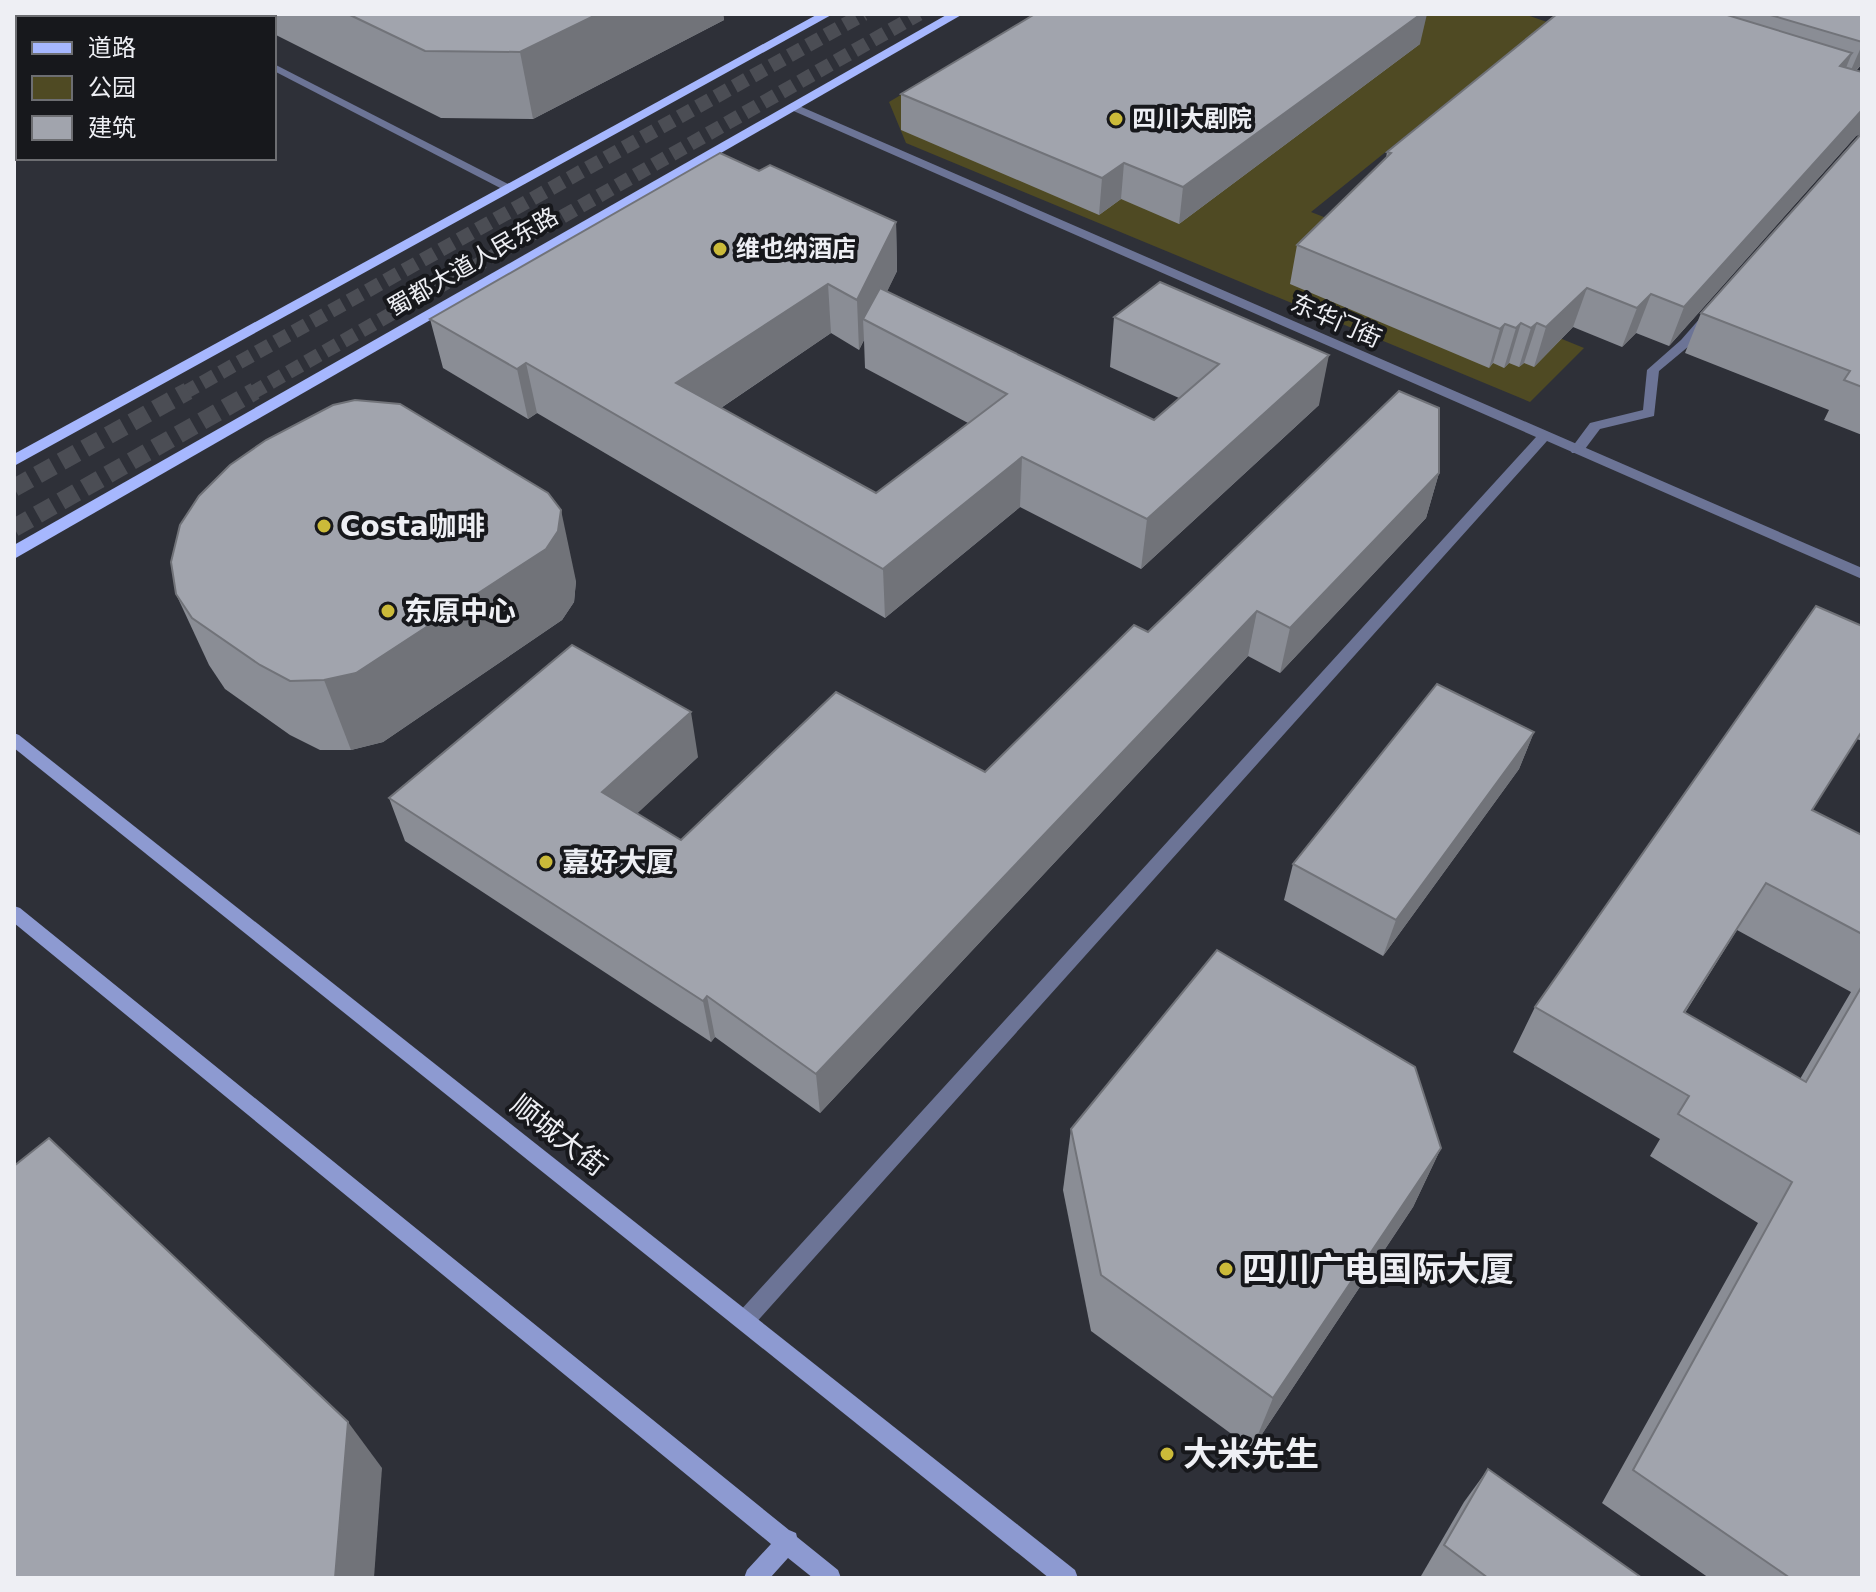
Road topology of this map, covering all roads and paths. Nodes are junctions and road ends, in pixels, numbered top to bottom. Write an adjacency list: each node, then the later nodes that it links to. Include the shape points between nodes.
1 (827, 14): 5 (main road, 蜀都大道人民东路)
2 (957, 14): 4 (main road, 蜀都大道人民东路)
3 (276, 68): 5 (street)
4 (793, 107): 7 (street, 东华门街); 10 (main road, 蜀都大道人民东路)
5 (510, 189): 9 (main road, 蜀都大道人民东路)
6 (1716, 307): 8 (street, via 1653,370 1649,413 1595,426)
7 (1544, 436): 8 (street, 东华门街); 14 (street)
8 (1577, 450): 11 (street, 东华门街)
9 (14, 461)
10 (14, 553)
11 (1862, 574)
12 (14, 739): 14 (main road, 顺城大街)
13 (14, 913): 15 (main road)
14 (746, 1319): 18 (main road, 顺城大街)
15 (788, 1541): 16 (main road); 17 (main road)
16 (755, 1578)
17 (830, 1578)
18 (1067, 1578)

